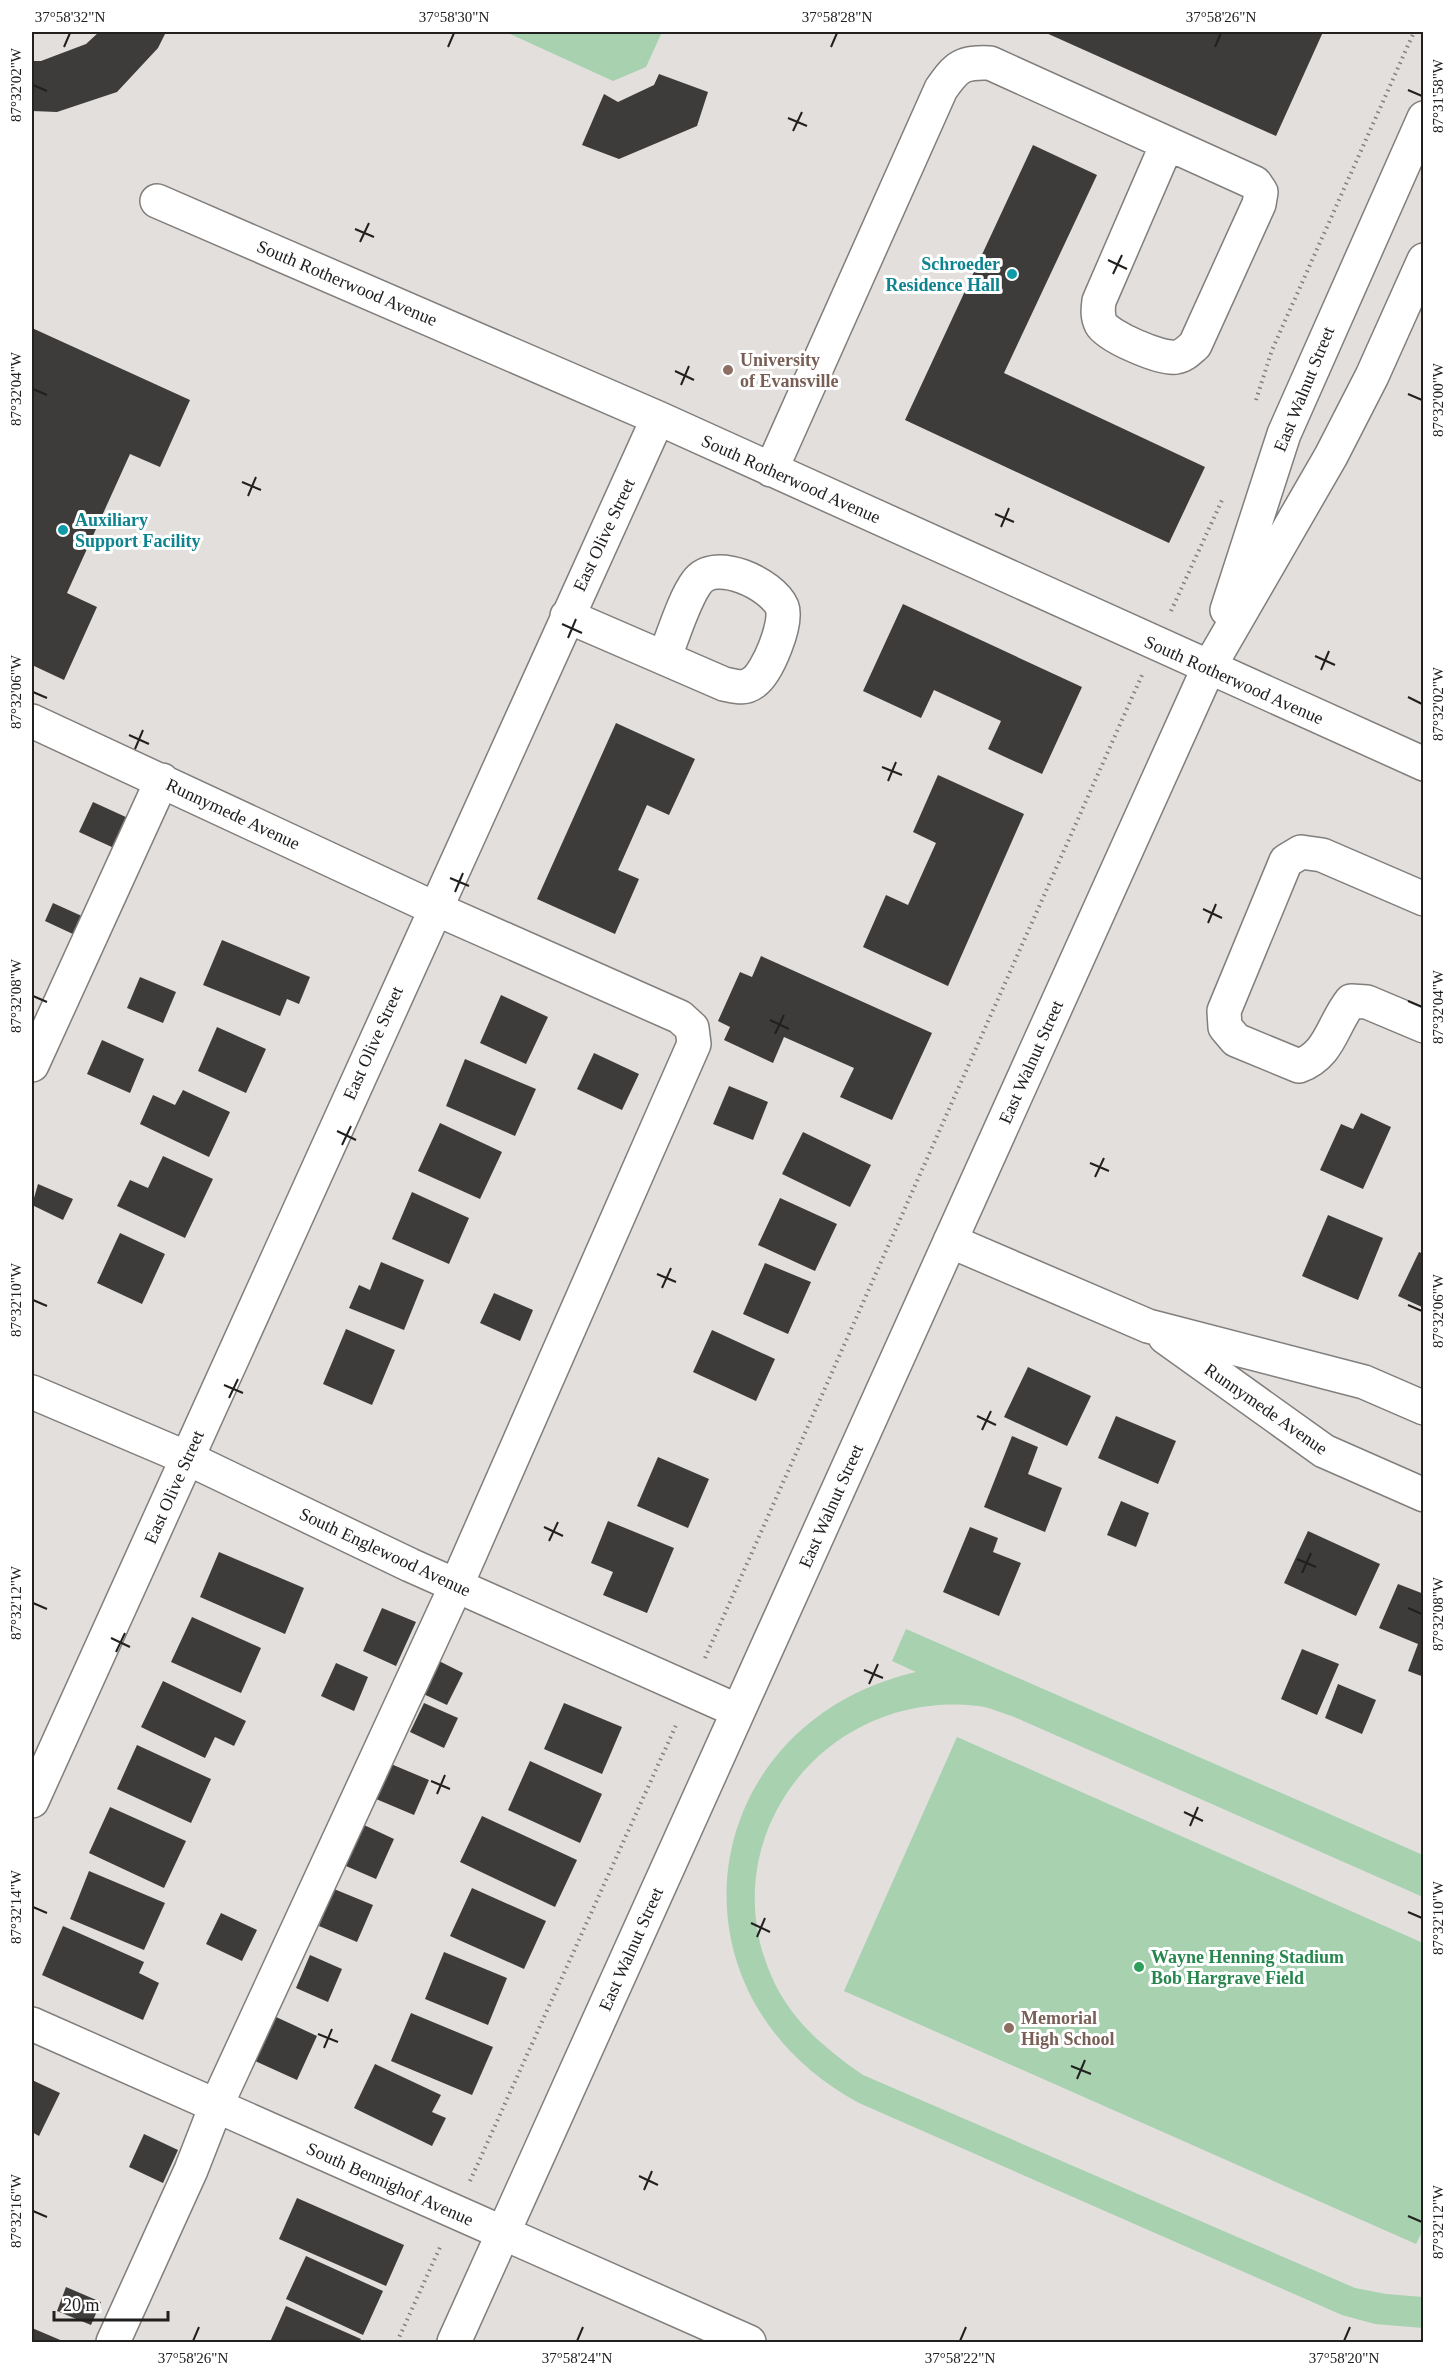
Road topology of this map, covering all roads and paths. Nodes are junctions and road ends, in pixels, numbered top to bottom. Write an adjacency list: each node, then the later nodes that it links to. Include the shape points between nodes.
1 (1414, 32): 6 (path, via 1272,350)
2 (1424, 118): 13 (street, East Walnut Street, via 1284,434)
3 (1167, 144): 3 (street, via 1255,183 1261,192 1195,345 1175,358 1160,356 1112,335 1101,326 1098,314 1099,301); 8 (street, via 990,63 970,62 954,70 941,89)
4 (157, 201): 7 (street, South Rotherwood Avenue)
5 (1423, 264): 13 (street, East Walnut Street, via 1332,456)
6 (1254, 407)
7 (658, 418): 8 (street, South Rotherwood Avenue); 11 (street, East Olive Street)
8 (771, 470): 13 (street, South Rotherwood Avenue)
9 (1228, 487): 10 (path)
10 (1172, 609)
11 (567, 616): 12 (street); 19 (street, East Olive Street)
12 (664, 658)
13 (1208, 669): 16 (street, South Rotherwood Avenue); 22 (street, East Walnut Street)
14 (1143, 673): 29 (path)
15 (32, 721): 17 (street, Runnymede Avenue)
16 (1424, 764)
17 (162, 780): 19 (street, Runnymede Avenue); 21 (street)
18 (1424, 898): 20 (street, via 1322,855 1301,852 1293,856 1286,861 1224,1011 1226,1027 1236,1040 1299,1066 1313,1061 1324,1050 1351,1001 1367,1002)
19 (434, 908): 26 (street, East Olive Street); 28 (street, Runnymede Avenue, via 680,1017 692,1028 694,1044)
20 (1424, 1026)
21 (32, 1065)
22 (950, 1241): 23 (street, Runnymede Avenue); 30 (street, East Walnut Street)
23 (1149, 1326): 25 (street, Runnymede Avenue, via 1364,1382); 27 (street, Runnymede Avenue, via 1324,1451)
24 (32, 1392): 26 (street, South Englewood Avenue)
25 (1424, 1408)
26 (187, 1458): 28 (street, South Englewood Avenue); 32 (street, East Olive Street)
27 (1424, 1495)
28 (456, 1586): 30 (street, South Englewood Avenue); 34 (street, Runnymede Avenue)
29 (702, 1665)
30 (738, 1711): 36 (street, East Walnut Street)
31 (679, 1719): 35 (path)
32 (32, 1801)
33 (32, 2024): 34 (street, South Bennighof Avenue)
34 (216, 2106): 36 (street, South Bennighof Avenue); 38 (street, Runnymede Avenue)
35 (466, 2189)
36 (502, 2234): 40 (street, East Walnut Street); 41 (street, South Bennighof Avenue)
37 (442, 2242): 39 (path)
38 (113, 2343)
39 (397, 2343)
40 (454, 2343)
41 (749, 2343)

